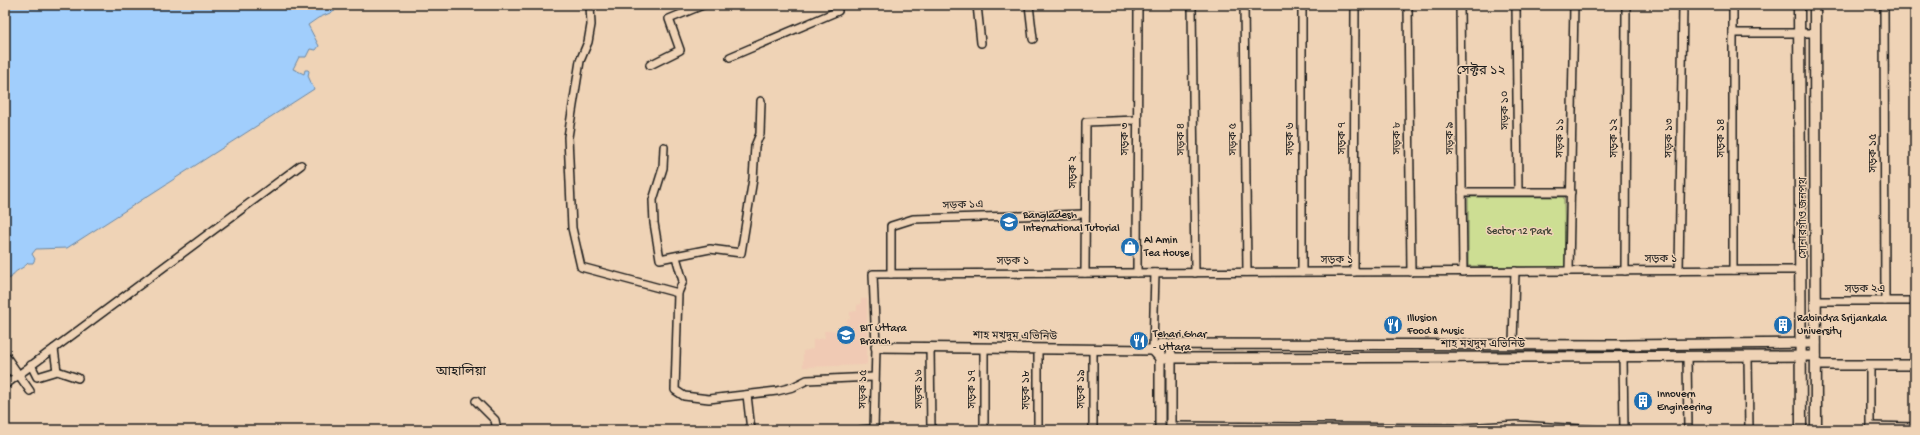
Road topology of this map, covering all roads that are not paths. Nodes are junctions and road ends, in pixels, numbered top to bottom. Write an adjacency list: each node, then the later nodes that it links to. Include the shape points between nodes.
1 (590, 5): 54 (street, via 591,25 588,42 580,61 568,137 572,228 580,267)
2 (704, 5): 27 (street, via 669,19 680,50)
3 (838, 5): 26 (street, via 838,11)
4 (977, 5): 25 (street)
5 (1029, 5): 24 (street)
6 (1138, 5): 29 (street, সড়ক ৩)
7 (1192, 5): 51 (street, সড়ক ৪)
8 (1244, 5): 43 (street, সড়ক ৫)
9 (1302, 5): 44 (street, সড়ক ৬)
10 (1355, 5): 45 (street, সড়ক ৭)
11 (1408, 5): 46 (street, সড়ক ৮)
12 (1460, 5): 33 (street, সড়ক ৯)
13 (1516, 5): 32 (street, সড়ক ১০)
14 (1574, 5): 34 (street, সড়ক ১১)
15 (1626, 5): 41 (street, সড়ক ১২)
16 (1683, 5): 42 (street, সড়ক ১৩)
17 (1734, 5): 21 (street, সড়ক ১৪)
18 (1799, 5): 22 (main road, সোনারগাঁও জনপথ)
19 (1815, 5): 23 (main road, সোনারগাঁও জনপথ)
20 (1884, 5): 56 (street, সড়ক ১৫)
21 (1733, 33): 22 (street); 37 (street, সড়ক ১৪)
22 (1800, 34): 23 (street); 38 (main road, সোনারগাঁও জনপথ)
23 (1815, 34): 55 (main road, সোনারগাঁও জনপথ)
24 (1033, 39)
25 (981, 43)
26 (730, 57)
27 (650, 65)
28 (761, 101): 36 (street, via 760,134 755,146 753,179 741,253 710,249)
29 (1137, 120): 35 (street, সড়ক ২, via 1086,122); 49 (street, সড়ক ৩)
30 (664, 147): 36 (street, via 662,168 653,200 654,223 660,259)
31 (301, 165): 68 (street)
32 (1518, 191): 33 (street); 34 (street)
33 (1462, 192): 47 (street, সড়ক ৯)
34 (1571, 192): 40 (street, সড়ক ১১)
35 (1085, 214): 48 (street, সড়ক ২); 53 (street, সড়ক ১এ, via 913,219 891,226)
36 (676, 257): 54 (street, via 683,281)
37 (1733, 270): 38 (street, সড়ক ১); 42 (street, সড়ক ১)
38 (1801, 270): 58 (main road, সোনারগাঁও জনপথ)
39 (1515, 271): 40 (street, সড়ক ১); 47 (street, সড়ক ১); 62 (street)
40 (1569, 271): 41 (street, সড়ক ১)
41 (1625, 271): 42 (street, সড়ক ১)
42 (1679, 271)
43 (1247, 272): 44 (street, সড়ক ১); 51 (street, সড়ক ১)
44 (1302, 272): 45 (street, সড়ক ১)
45 (1354, 272): 46 (street, সড়ক ১)
46 (1411, 272): 47 (street, সড়ক ১)
47 (1463, 272)
48 (1085, 273): 49 (street, সড়ক ১); 53 (street, সড়ক ১)
49 (1137, 273): 50 (street, সড়ক ১)
50 (1155, 273): 51 (street, সড়ক ১); 67 (street)
51 (1195, 273)
52 (873, 274): 53 (street, সড়ক ১); 65 (street, সড়ক ১৫)
53 (890, 274)
54 (678, 293): 93 (street, via 675,390 684,396 709,399)
55 (1816, 301): 56 (street, সড়ক ২এ); 59 (main road, সোনারগাঁও জনপথ)
56 (1885, 301): 57 (street, সড়ক ২এ)
57 (1915, 301)
58 (1801, 343): 59 (street, শাহ মখদুম এভিনিউ); 64 (street, শাহ মখদুম এভিনিউ); 77 (main road, সোনারগাঁও জনপথ)
59 (1816, 343): 82 (main road, সোনারগাঁও জনপথ)
60 (1171, 344): 61 (street, শাহ মখদুম এভিনিউ); 67 (street, শাহ মখদুম এভিনিউ); 79 (street)
61 (1319, 344): 62 (street, শাহ মখদুম এভিনিউ); 80 (street)
62 (1513, 344): 63 (street, শাহ মখদুম এভিনিউ)
63 (1526, 344): 64 (street, শাহ মখদুম এভিনিউ); 73 (street)
64 (1660, 345): 74 (street)
65 (876, 347): 66 (street, শাহ মখদুম এভিনিউ); 89 (street, সড়ক ১৫)
66 (930, 347): 69 (street, শাহ মখদুম এভিনিউ); 109 (street, সড়ক ১৬)
67 (1157, 347): 70 (street, শাহ মখদুম এভিনিউ); 78 (street)
68 (54, 349): 85 (street); 87 (street)
69 (984, 349): 71 (street, শাহ মখদুম এভিনিউ); 110 (street, সড়ক ১৭)
70 (1093, 349): 71 (street, শাহ মখদুম এভিনিউ); 112 (street, সড়ক ১৯)
71 (1038, 350): 111 (street, সড়ক ১৮)
72 (5, 356): 88 (street)
73 (1526, 357): 80 (street, শাহ মখদুম এভিনিউ); 81 (street, শাহ মখদুম এভিনিউ)
74 (1660, 357): 75 (street, শাহ মখদুম এভিনিউ); 81 (street, শাহ মখদুম এভিনিউ)
75 (1687, 357): 76 (street, শাহ মখদুম এভিনিউ); 116 (street)
76 (1748, 357): 77 (street, শাহ মখদুম এভিনিউ); 117 (street)
77 (1801, 357): 82 (street, শাহ মখদুম এভিনিউ); 118 (main road, সোনারগাঁও জনপথ)
78 (1160, 358): 79 (street, শাহ মখদুম এভিনিউ); 113 (street)
79 (1170, 358): 80 (street, শাহ মখদুম এভিনিউ); 96 (street)
80 (1319, 358)
81 (1623, 358): 115 (street)
82 (1816, 360): 83 (street, শাহ মখদুম এভিনিউ); 119 (main road, সোনারগাঁও জনপথ)
83 (1870, 365): 84 (street, শাহ মখদুম এভিনিউ); 100 (street)
84 (1915, 365)
85 (31, 366): 87 (street, via 37,377); 88 (street)
86 (5, 368): 88 (street)
87 (57, 371): 90 (street)
88 (18, 375): 91 (street); 92 (street)
89 (874, 377): 93 (street, via 807,380 776,392); 108 (street, সড়ক ১৫)
90 (78, 378)
91 (5, 385)
92 (30, 391)
93 (747, 395): 106 (street)
94 (476, 401): 105 (street, via 495,420)
95 (1915, 427): 100 (street)
96 (1171, 428): 101 (street)
97 (1350, 428): 98 (street); 102 (street)
98 (1408, 428): 103 (street)
99 (1517, 428): 103 (street); 104 (street)
100 (1870, 428)
101 (1240, 429): 102 (street)
102 (1298, 429)
103 (1462, 429)
104 (1572, 429): 114 (street)
105 (497, 430)
106 (751, 430)
107 (862, 430): 108 (street)
108 (874, 430)
109 (931, 430)
110 (984, 430)
111 (1038, 430)
112 (1093, 430)
113 (1160, 430)
114 (1597, 430)
115 (1624, 430)
116 (1688, 430)
117 (1749, 430)
118 (1801, 430)
119 (1816, 430)

